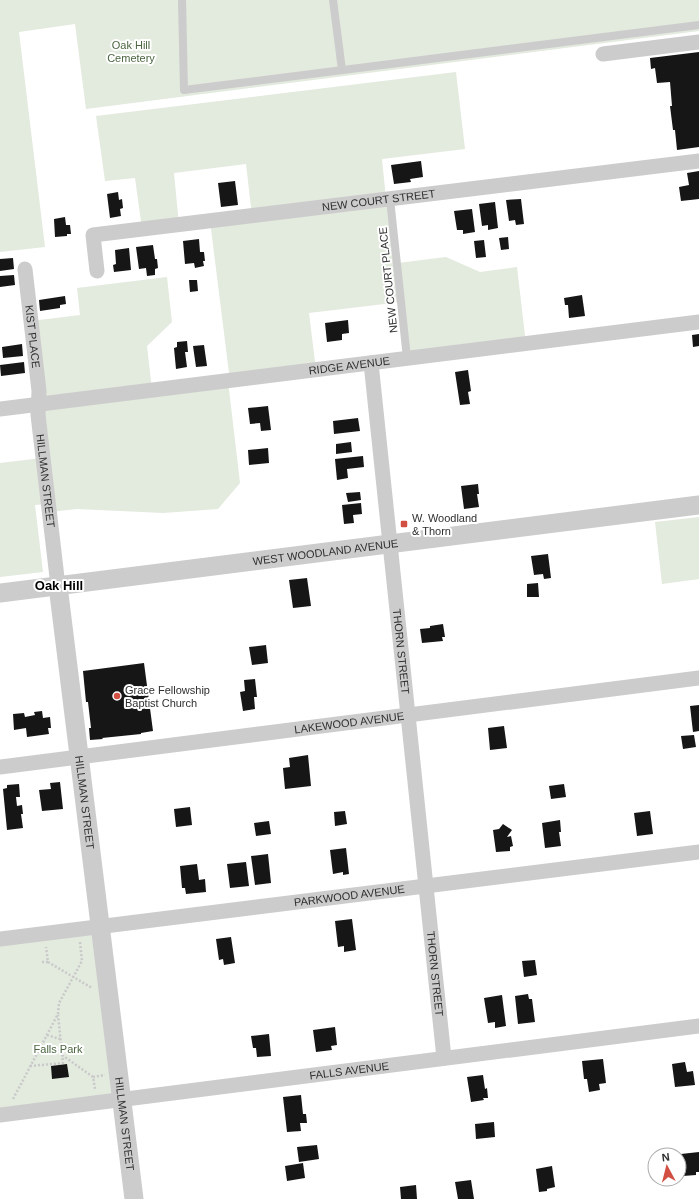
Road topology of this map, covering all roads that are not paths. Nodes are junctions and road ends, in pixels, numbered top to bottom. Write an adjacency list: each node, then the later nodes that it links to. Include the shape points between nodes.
1 (182, 0): 6 (lane, via 184,90)
2 (333, 0): 6 (lane)
3 (699, 25): 6 (lane)
4 (699, 42): 5 (street)
5 (603, 54)
6 (342, 70)
7 (699, 161): 8 (street, NEW COURT STREET)
8 (390, 199): 10 (street, NEW COURT STREET, via 93,236); 12 (lane, NEW COURT PLACE)
9 (25, 269): 14 (street, KIST PLACE)
10 (97, 270)
11 (699, 322): 12 (street, RIDGE AVENUE)
12 (408, 358): 13 (street, RIDGE AVENUE)
13 (371, 363): 14 (street, RIDGE AVENUE); 17 (street, THORN STREET)
14 (39, 405): 15 (street, RIDGE AVENUE); 18 (street, HILLMAN STREET, via 38,415)
15 (0, 409)
16 (699, 505): 17 (street, WEST WOODLAND AVENUE)
17 (390, 544): 18 (street, WEST WOODLAND AVENUE); 21 (street, THORN STREET)
18 (58, 586): 19 (street, WEST WOODLAND AVENUE); 22 (street, HILLMAN STREET)
19 (0, 593)
20 (699, 678): 21 (street, LAKEWOOD AVENUE)
21 (408, 716): 22 (street, LAKEWOOD AVENUE); 25 (street, THORN STREET)
22 (79, 757): 23 (street, LAKEWOOD AVENUE); 26 (street, HILLMAN STREET)
23 (0, 767)
24 (699, 852): 25 (street, PARKWOOD AVENUE)
25 (426, 886): 26 (street, PARKWOOD AVENUE); 29 (street, THORN STREET)
26 (100, 927): 27 (street, PARKWOOD AVENUE); 30 (street, HILLMAN STREET)
27 (0, 939)
28 (699, 1026): 29 (street, FALLS AVENUE)
29 (444, 1058): 30 (street, FALLS AVENUE)
30 (122, 1100): 31 (street, FALLS AVENUE); 32 (street, HILLMAN STREET)
31 (0, 1115)
32 (134, 1199)

